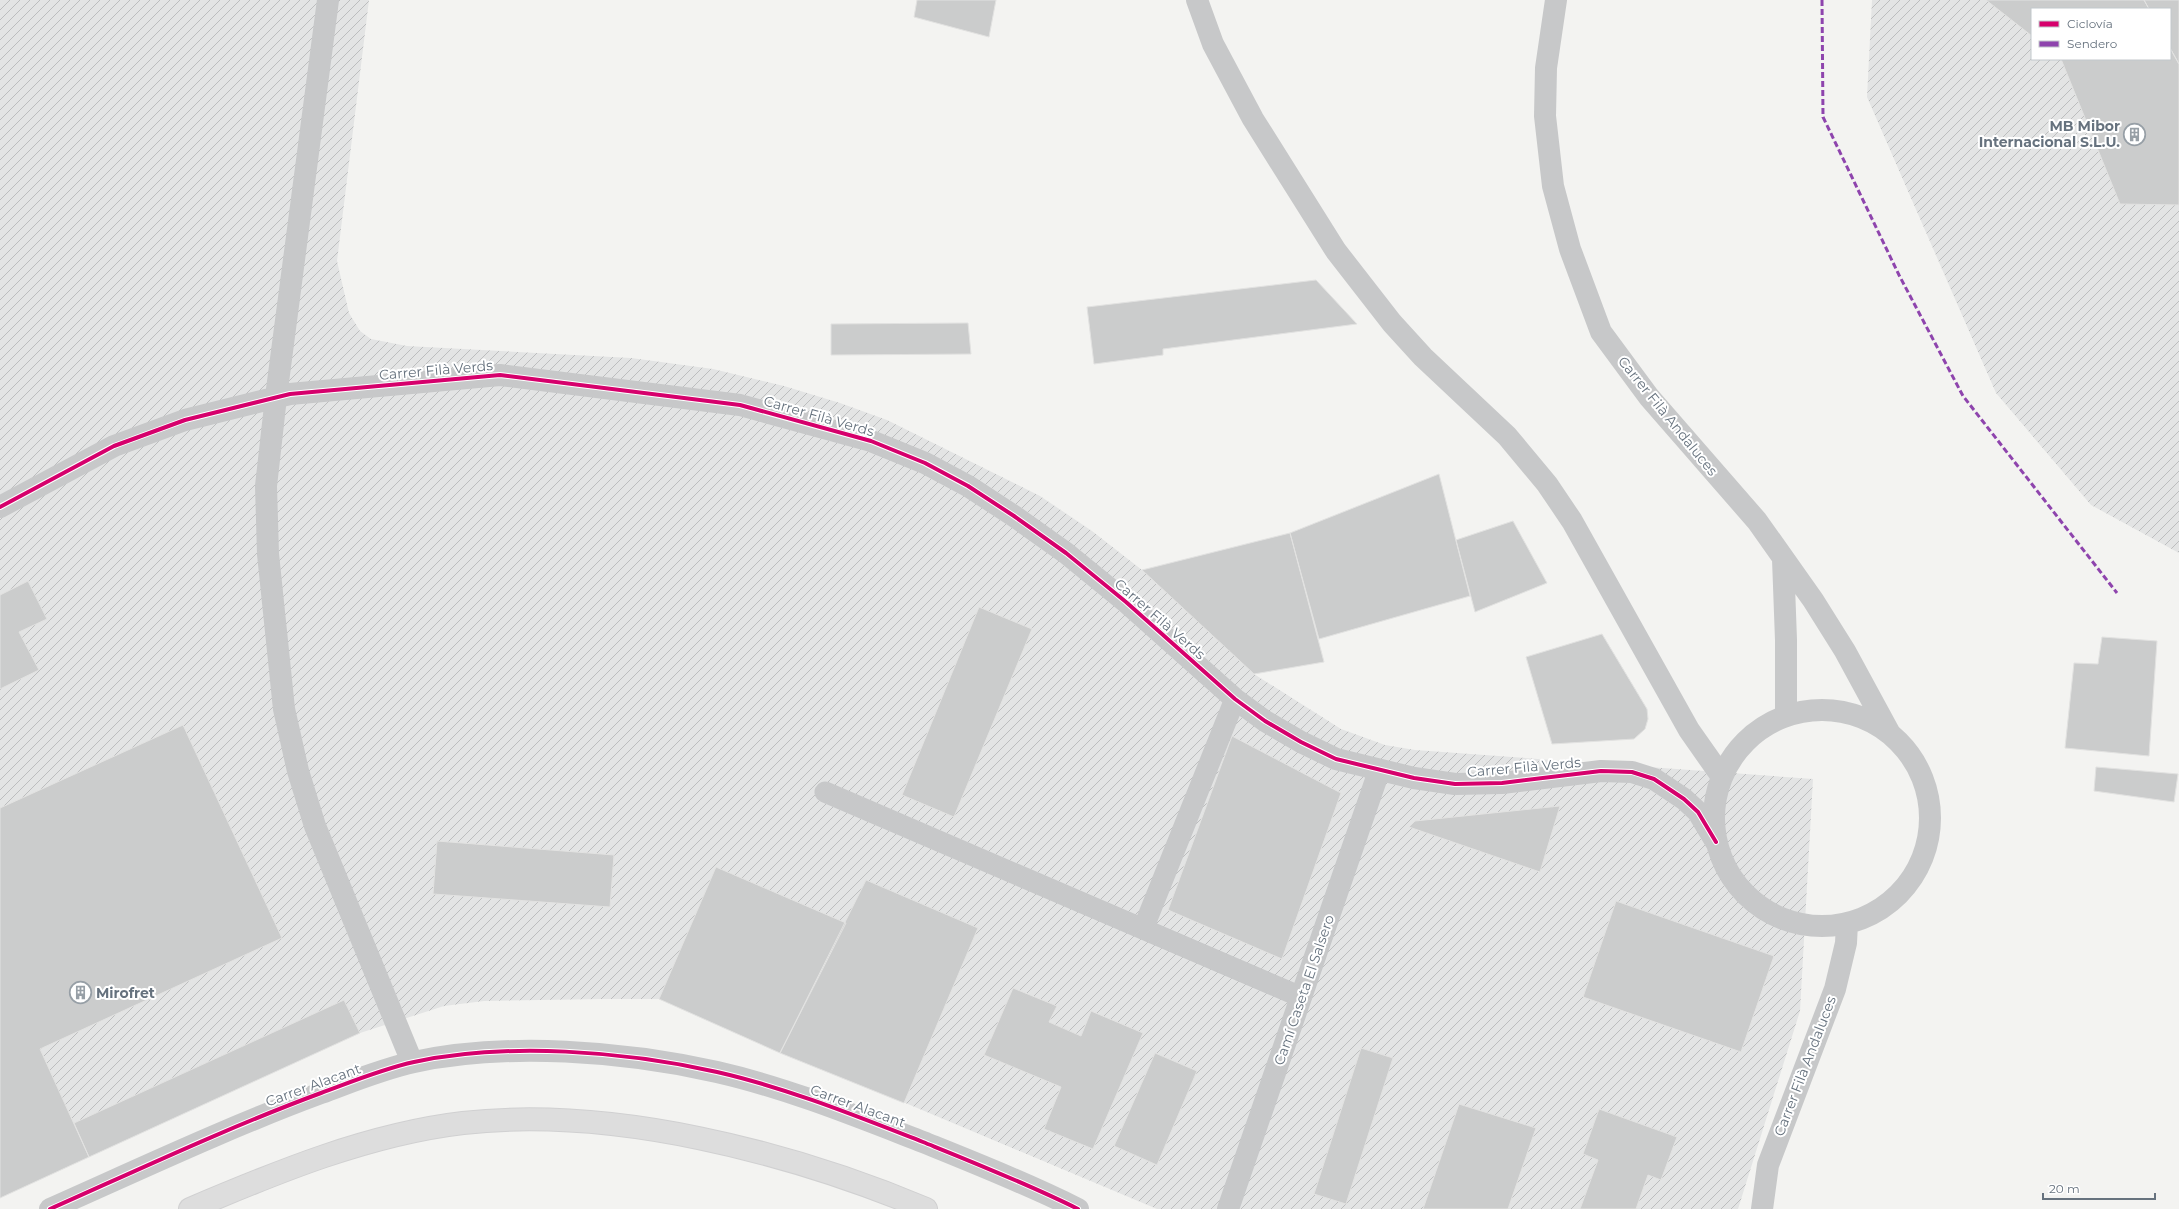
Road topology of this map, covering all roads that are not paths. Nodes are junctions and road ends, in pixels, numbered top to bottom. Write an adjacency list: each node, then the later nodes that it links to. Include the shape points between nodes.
1 (328, 0): 4 (street)
2 (1197, 0): 11 (street, via 1213,44 1253,119 1336,251 1392,323 1423,357 1508,436 1547,484 1572,521 1689,730)
3 (1556, 0): 6 (street, Carrer Filà Andaluces, via 1546,68 1545,116 1553,186 1570,249 1601,332 1649,397 1757,521)
4 (276, 397): 5 (street, Carrer Filà Verds, via 185,420 114,446); 7 (street, Carrer Filà Verds, via 500,376 740,405 871,441 925,463 1014,516 1066,553 1126,602); 17 (street, via 266,486 268,554 284,709 298,771 315,826)
5 (0, 506)
6 (1783, 559): 8 (street); 9 (street, Carrer Filà Andaluces, via 1845,651)
7 (1235, 699): 10 (street, Carrer Filà Verds, via 1265,721 1301,742 1336,759); 15 (lane)
8 (1786, 716): 9 (street, via 1823,709 1858,715); 11 (street, via 1759,730 1737,751)
9 (1889, 732): 14 (street, via 1913,757 1927,789 1931,824 1923,857 1905,887 1879,910)
10 (1379, 771): 13 (street, Carrer Filà Verds, via 1455,784 1502,783 1601,771 1632,772 1654,778 1684,799 1698,812); 16 (street, Camí Caseta El Salsero)
11 (1722, 777): 13 (street, via 1716,798)
12 (825, 792): 15 (lane)
13 (1716, 842): 14 (street, via 1726,868 1743,892 1764,910 1790,922 1818,926)
14 (1847, 923): 23 (street, Carrer Filà Andaluces, via 1846,943 1835,989 1768,1165)
15 (1143, 929): 16 (lane)
16 (1301, 997): 22 (street, Camí Caseta El Salsero)
17 (412, 1062): 18 (street, Carrer Alacant, via 277,1109); 21 (street, Carrer Alacant, via 512,1051 565,1052 621,1057 717,1072 836,1109 957,1156)
18 (50, 1209)
19 (190, 1209): 20 (main road, via 300,1165 366,1144 462,1123 528,1120 562,1120 627,1126 719,1144 838,1176)
20 (926, 1209)
21 (1078, 1209)
22 (1228, 1209)
23 (1762, 1209)

